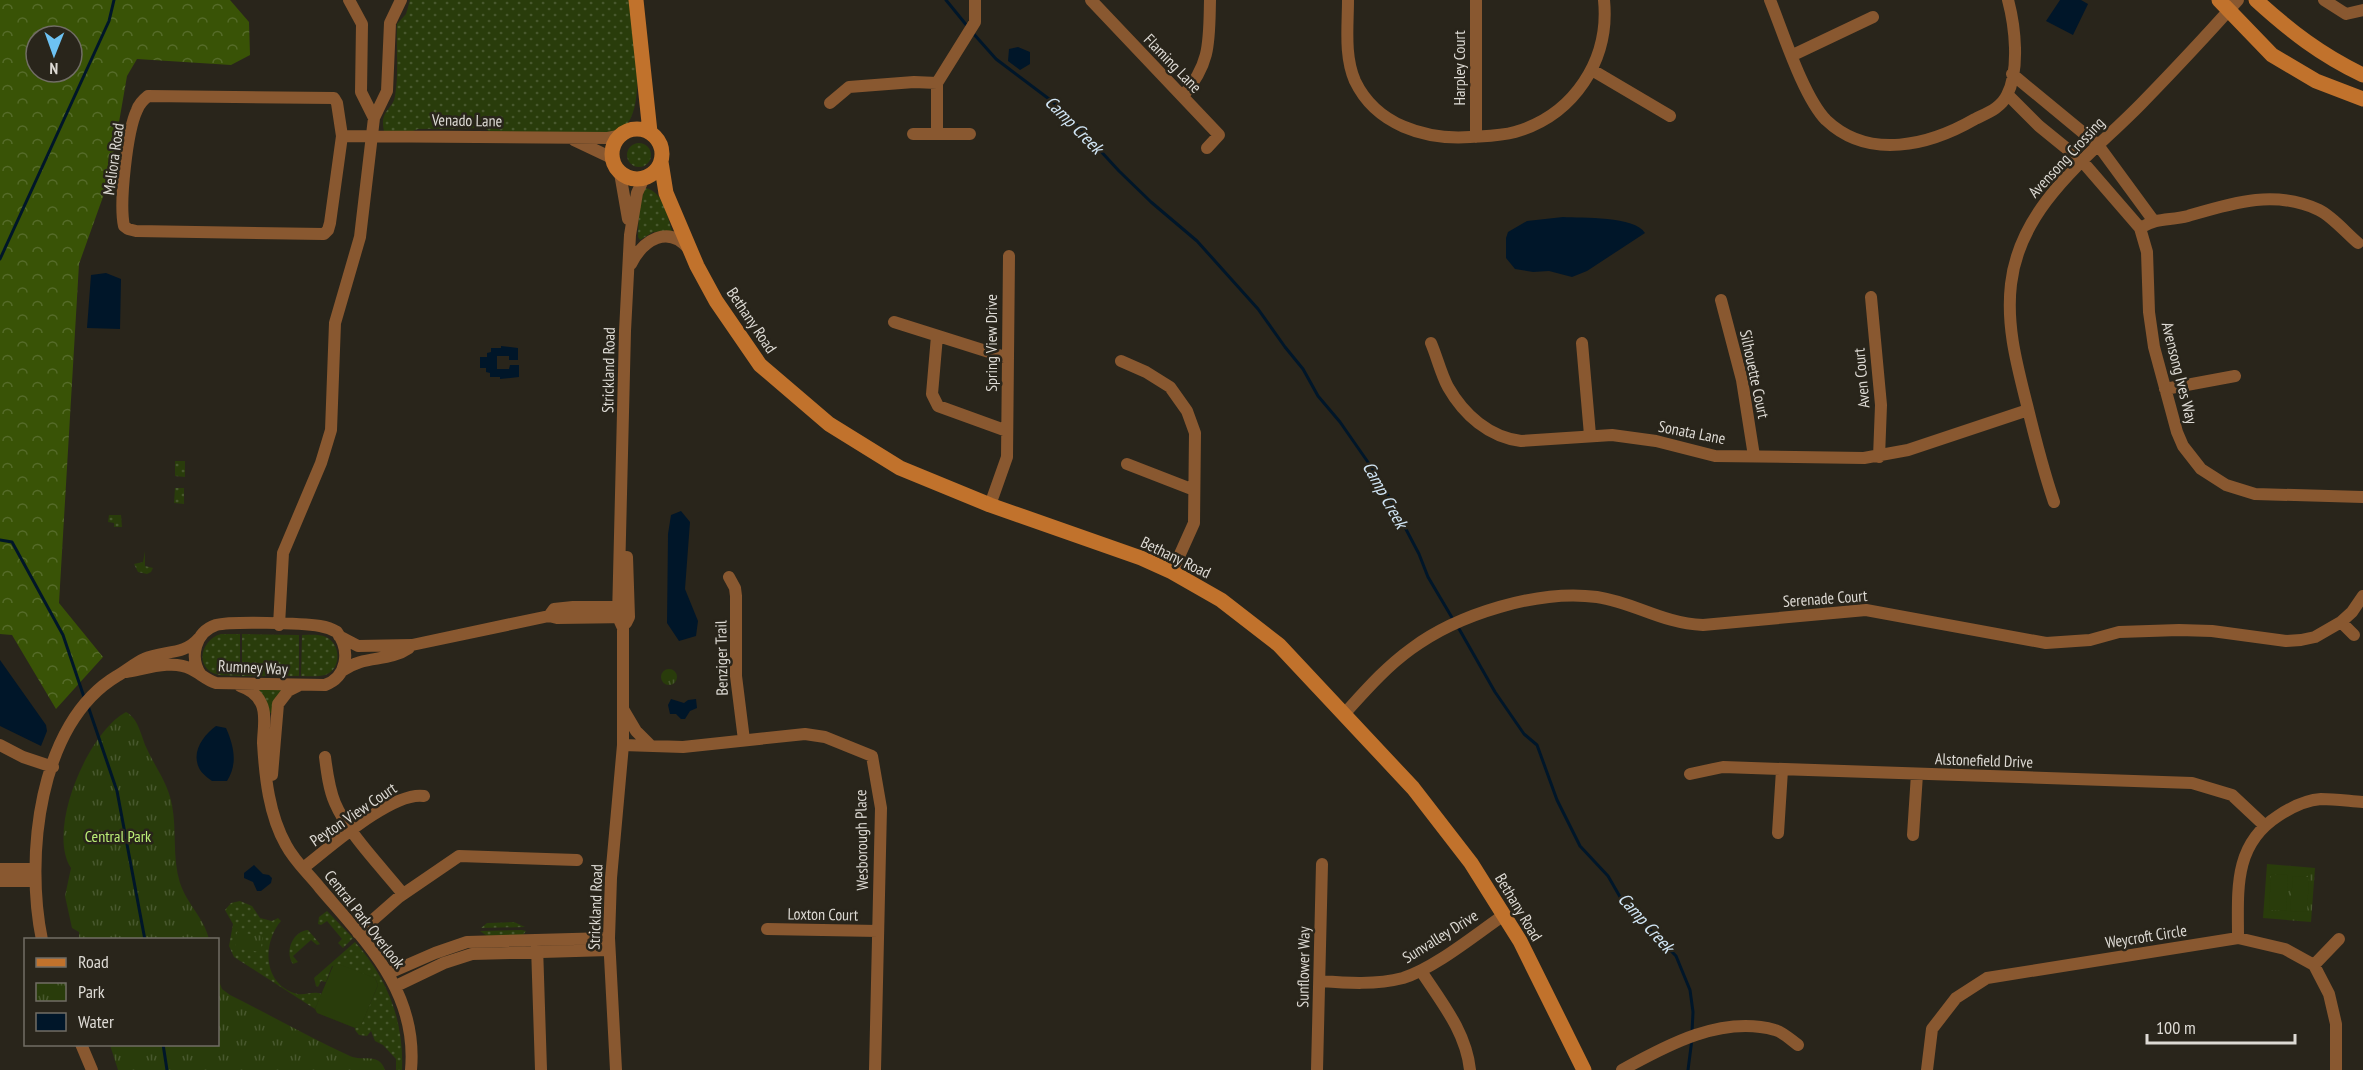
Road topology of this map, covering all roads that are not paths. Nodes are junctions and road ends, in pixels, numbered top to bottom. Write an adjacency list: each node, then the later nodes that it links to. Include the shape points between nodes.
1 (349, 0): 28 (street, via 362,24 362,95)
2 (401, 0): 28 (street, via 390,23 387,91)
3 (636, 0): 21 (street)
4 (975, 0): 22 (street, via 975,22)
5 (1091, 0): 24 (street, Flaming Lane)
6 (1210, 0): 24 (street, via 1208,49 1196,81)
7 (1348, 0): 36 (street, via 1350,66 1371,105 1415,132 1444,138)
8 (1476, 0): 36 (street, Harpley Court)
9 (1604, 0): 18 (street, via 1603,42)
10 (1770, 0): 17 (street)
11 (2008, 0): 19 (street, via 2014,41)
12 (2256, 0): 20 (street, via 2304,42)
13 (2324, 0): 15 (street, via 2346,14)
14 (2228, 4): 25 (street, via 2272,55 2316,81); 38 (street, Avensong Crossing, via 2145,99)
15 (2363, 10)
16 (1873, 17): 17 (street)
17 (1793, 55): 23 (street, via 1809,95 1825,118 1849,135 1883,144 1913,144 1942,137 1999,106)
18 (1592, 70): 27 (street); 36 (street, via 1568,102 1544,119 1502,135)
19 (2012, 74): 23 (street); 38 (street)
20 (2363, 75)
21 (644, 76): 29 (street); 30 (street, via 638,113)
22 (937, 83): 26 (street, via 849,87); 32 (street)
23 (2008, 95): 41 (street, Avensong Ives Way)
24 (1183, 96): 39 (street, Flaming Lane, via 1219,135)
25 (2363, 99)
26 (830, 103)
27 (1670, 116)
28 (374, 118): 35 (street)
29 (650, 132): 30 (street, via 639,129); 42 (street, via 661,147)
30 (624, 133): 37 (street, Venado Lane, via 608,138); 40 (street, via 612,151)
31 (913, 134): 32 (street)
32 (937, 134): 33 (street)
33 (970, 134)
34 (342, 136): 34 (street, Meliora Road, via 333,98 148,96 136,111 127,156 124,225 136,231 324,234 330,223); 35 (street)
35 (373, 136): 37 (street, Venado Lane); 83 (street, via 360,237 334,323 331,430 283,553)
36 (1476, 137)
37 (562, 138): 40 (street, Venado Lane, via 586,144)
38 (2098, 145): 41 (street, Avensong Crossing); 46 (street)
39 (1206, 148)
40 (612, 158): 43 (street)
41 (2082, 161): 47 (street, Avensong Ives Way); 63 (street, Avensong Crossing, via 2037,213 2013,268 2010,327)
42 (661, 162): 44 (street); 45 (street, Bethany Road)
43 (620, 173): 44 (street, via 633,179); 48 (street, Strickland Road)
44 (647, 177): 45 (street, Bethany Road); 48 (street, Strickland Road, via 637,193)
45 (666, 193): 50 (street, Bethany Road)
46 (2153, 220): 47 (street); 49 (street, via 2175,220 2251,199 2278,200 2321,211)
47 (2140, 228): 62 (street, Avensong Ives Way, via 2147,252 2154,347)
48 (630, 235): 52 (street, Strickland Road)
49 (2358, 243)
50 (690, 249): 52 (street, via 675,238 656,238 644,244); 73 (street, Bethany Road, via 714,298 766,371 830,424 900,468)
51 (1009, 256): 59 (street, Spring View Drive)
52 (629, 268): 69 (street, Strickland Road)
53 (1871, 297): 67 (street, Aven Court, via 1881,405)
54 (1721, 300): 66 (street, Silhouette Court, via 1742,380)
55 (894, 322): 56 (street)
56 (937, 336): 59 (street); 64 (street, via 932,394 938,406)
57 (1431, 343): 65 (street, Sonata Lane, via 1448,387 1490,432 1521,441)
58 (1581, 344): 65 (street)
59 (1008, 358): 64 (street, Spring View Drive)
60 (1121, 361): 70 (street, via 1170,387 1187,411 1195,433)
61 (2235, 375): 62 (street)
62 (2166, 389): 71 (street, Avensong Ives Way, via 2183,446 2213,478 2255,494)
63 (2028, 410): 67 (street, Sonata Lane); 72 (street, Avensong Crossing)
64 (1007, 431): 73 (street, Spring View Drive, via 1007,457)
65 (1590, 435): 66 (street, Sonata Lane, via 1656,441 1715,456)
66 (1754, 456): 67 (street, Sonata Lane)
67 (1879, 456)
68 (1128, 464): 70 (street)
69 (622, 472): 75 (street, Strickland Road); 79 (street, Strickland Road)
70 (1194, 490): 74 (street, via 1194,523)
71 (2363, 497)
72 (2054, 502)
73 (990, 505): 74 (street, Bethany Road)
74 (1172, 572): 95 (street, Bethany Road, via 1221,600 1280,645)
75 (619, 577): 78 (street, via 609,598); 79 (street, Strickland Road)
76 (729, 577): 96 (street, Benziger Trail, via 736,596 736,676)
77 (2363, 596): 82 (street, Serenade Court)
78 (595, 606): 79 (street, Rumney Way); 80 (street, Rumney Way, via 554,609)
79 (624, 615): 81 (street, Rumney Way); 88 (street, Strickland Road)
80 (549, 616): 81 (street, Rumney Way); 87 (street, Rumney Way)
81 (585, 617): 88 (street, Rumney Way, via 613,626)
82 (2341, 622): 85 (street); 95 (street, Serenade Court, via 2315,637 2301,640 2179,630 2119,632 2076,642 2046,643 1866,610 1703,625 1659,618 1614,601 1555,596 1480,614 1439,632 1379,675)
83 (279, 625): 84 (street, Rumney Way, via 319,626); 86 (street, Rumney Way, via 218,625)
84 (339, 635): 87 (street, Rumney Way, via 358,646); 90 (street, via 345,648)
85 (2354, 635)
86 (199, 638): 89 (street); 91 (street, Rumney Way, via 195,658)
87 (412, 645): 90 (street, Rumney Way, via 393,655 357,661)
88 (623, 653): 94 (street, Strickland Road)
89 (173, 659): 91 (street); 101 (street, via 144,659 107,683 83,705 64,736)
90 (342, 671): 93 (street, Rumney Way, via 333,682 324,685)
91 (201, 675): 92 (street, Rumney Way, via 216,683)
92 (233, 684): 93 (street, Rumney Way); 106 (street, Central Park Overlook, via 253,693 262,704)
93 (300, 685): 106 (street, Central Park Overlook, via 288,691 277,708)
94 (622, 707): 98 (street, Strickland Road); 99 (street, via 636,731)
95 (1345, 713): 119 (street, Bethany Road, via 1443,825)
96 (744, 740): 99 (street, Wesborough Place, via 683,747); 121 (street, Wesborough Place, via 815,735 872,756 881,808)
97 (0, 745): 101 (street)
98 (623, 746): 99 (street, Wesborough Place); 127 (street, Strickland Road)
99 (651, 746)
100 (325, 757): 109 (street, via 335,803)
101 (52, 767): 116 (street, via 38,825)
102 (1782, 770): 103 (street, Alstonefield Drive, via 1724,767); 104 (street, Alstonefield Drive); 110 (street)
103 (1690, 774)
104 (1917, 774): 108 (street, Alstonefield Drive, via 2192,783 2232,795); 111 (street)
105 (424, 796): 109 (street, Peyton View Court, via 403,797)
106 (270, 797): 114 (street, Central Park Overlook, via 281,836)
107 (2363, 802): 108 (street, via 2319,799 2289,809)
108 (2264, 825): 124 (street, via 2245,853 2239,879)
109 (352, 830): 114 (street, Peyton View Court); 118 (street)
110 (1778, 833)
111 (1913, 835)
112 (578, 860): 118 (street, via 459,856)
113 (1322, 864): 132 (street, Sunflower Way)
114 (303, 868): 122 (street, Central Park Overlook)
115 (0, 869): 116 (street)
116 (34, 875): 117 (street); 123 (street)
117 (0, 880)
118 (403, 894): 122 (street)
119 (1504, 915): 130 (street, Sunvalley Drive); 143 (street, Bethany Road)
120 (767, 929): 121 (street, Loxton Court)
121 (878, 931): 140 (street, Wesborough Place)
122 (358, 933): 131 (street, Central Park Overlook)
123 (42, 938)
124 (2238, 938): 129 (street, Weycroft Circle, via 2285,949); 145 (street, Weycroft Circle, via 1987,978 1956,998 1932,1029)
125 (537, 939): 127 (street); 128 (street); 131 (street, via 461,943)
126 (2339, 939): 129 (street)
127 (609, 944): 128 (street); 139 (street, Strickland Road)
128 (537, 953): 133 (street, via 472,954); 138 (street)
129 (2314, 965): 146 (street, via 2329,994 2336,1024)
130 (1422, 971): 132 (street, Sunvalley Drive, via 1373,983); 142 (street, via 1456,1025 1468,1051)
131 (389, 973): 133 (street, Central Park Overlook)
132 (1320, 981): 141 (street, Sunflower Way)
133 (396, 986): 137 (street, Central Park Overlook, via 410,1029)
134 (1798, 1044): 144 (street, via 1776,1030 1743,1026 1704,1031)
135 (82, 1046): 136 (street)
136 (92, 1070)
137 (411, 1070)
138 (541, 1070)
139 (616, 1070)
140 (875, 1070)
141 (1317, 1070)
142 (1470, 1070)
143 (1584, 1070)
144 (1622, 1070)
145 (1927, 1070)
146 (2336, 1070)

